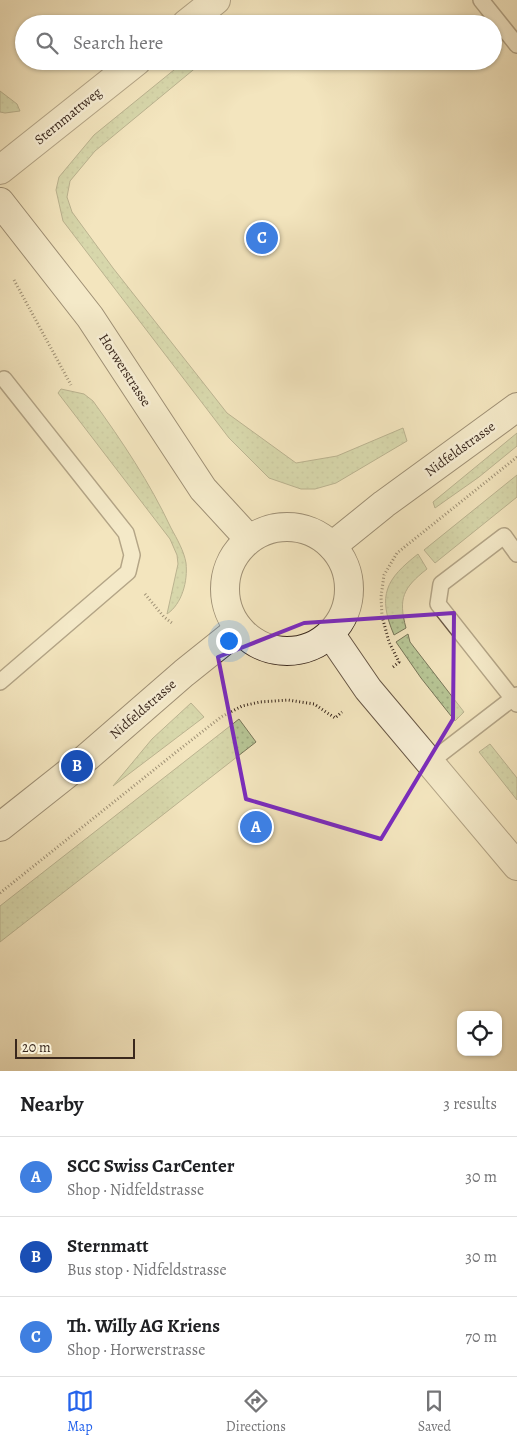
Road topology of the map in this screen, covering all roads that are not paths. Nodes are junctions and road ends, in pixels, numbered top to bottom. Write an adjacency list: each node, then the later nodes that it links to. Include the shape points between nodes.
1 (216, 0): 3 (street)
2 (481, 0): 4 (lane)
3 (197, 15)
4 (493, 15)
5 (502, 26): 6 (lane)
6 (517, 45)
7 (126, 70): 8 (street, Sternmattweg)
8 (0, 170)
9 (0, 202): 12 (street, Horwerstrasse, via 90,317 203,489)
10 (4, 379): 17 (lane, via 126,533 132,555 128,572)
11 (517, 407): 13 (street, Nidfeldstrasse)
12 (249, 539): 13 (street, via 276,527 292,527 320,536); 15 (street, via 229,566 225,582 230,615)
13 (332, 546): 16 (street, via 342,559 350,590 348,606)
14 (517, 554): 18 (lane, via 504,536 441,584 438,604)
15 (239, 629): 16 (street, via 267,649 284,652 301,651); 20 (street, Nidfeldstrasse)
16 (331, 634): 19 (street, via 368,689)
17 (0, 682)
18 (516, 699): 19 (lane)
19 (430, 762): 21 (street)
20 (0, 827)
21 (517, 866)

